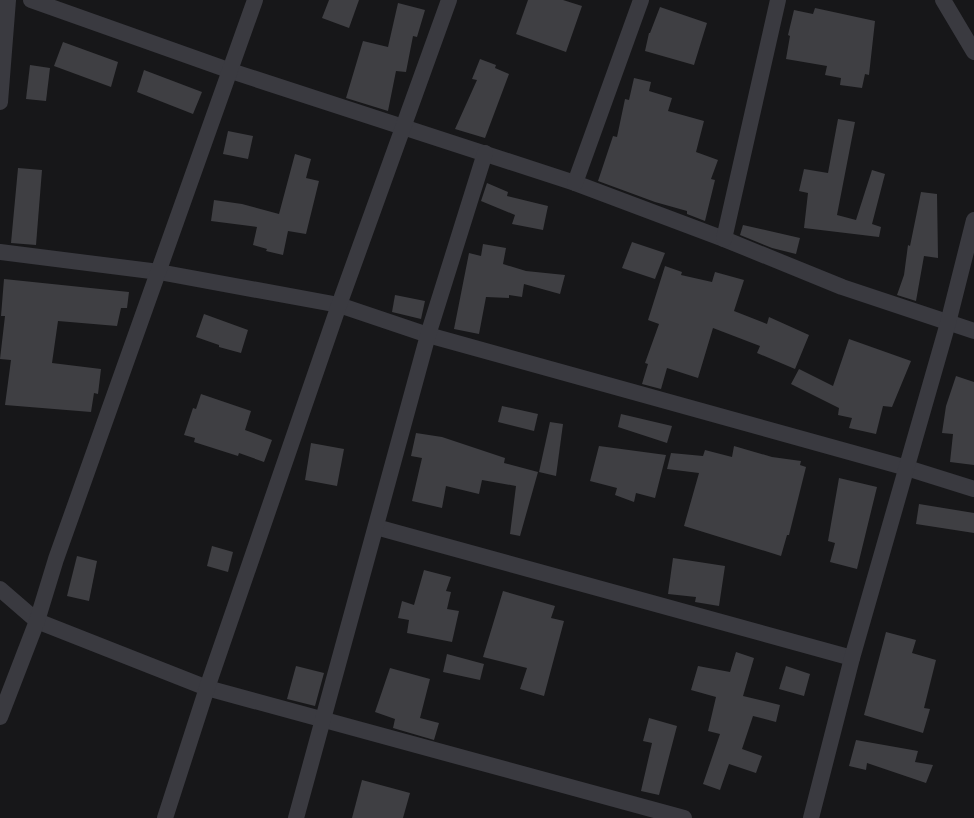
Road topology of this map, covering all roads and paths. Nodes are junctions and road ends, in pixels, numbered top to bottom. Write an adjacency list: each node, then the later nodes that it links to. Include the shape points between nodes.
1 (8, 0): 10 (street)
2 (31, 0): 9 (street)
3 (255, 0): 9 (street)
4 (449, 0): 11 (street)
5 (641, 0): 13 (street)
6 (778, 0): 15 (street)
7 (943, 0): 8 (street)
8 (974, 52)
9 (231, 71): 11 (street); 17 (street)
10 (0, 102)
11 (404, 128): 12 (street); 18 (street)
12 (484, 153): 13 (street); 21 (street)
13 (575, 183): 15 (street)
14 (974, 220): 19 (street)
15 (724, 239): 19 (street, via 842,287)
16 (0, 252): 17 (street)
17 (159, 272): 18 (street); 26 (street, via 56,559)
18 (339, 305): 21 (street); 28 (street)
19 (948, 322): 20 (street); 22 (street)
20 (974, 331)
21 (428, 335): 22 (street); 24 (street)
22 (907, 468): 23 (street); 27 (street)
23 (974, 489)
24 (376, 527): 27 (street); 30 (street)
25 (0, 589): 26 (street)
26 (38, 621): 28 (street); 29 (street)
27 (852, 658): 34 (street)
28 (207, 688): 30 (street); 31 (street)
29 (0, 717)
30 (324, 720): 32 (street); 33 (street)
31 (165, 818)
32 (296, 818)
33 (684, 818)
34 (811, 818)

